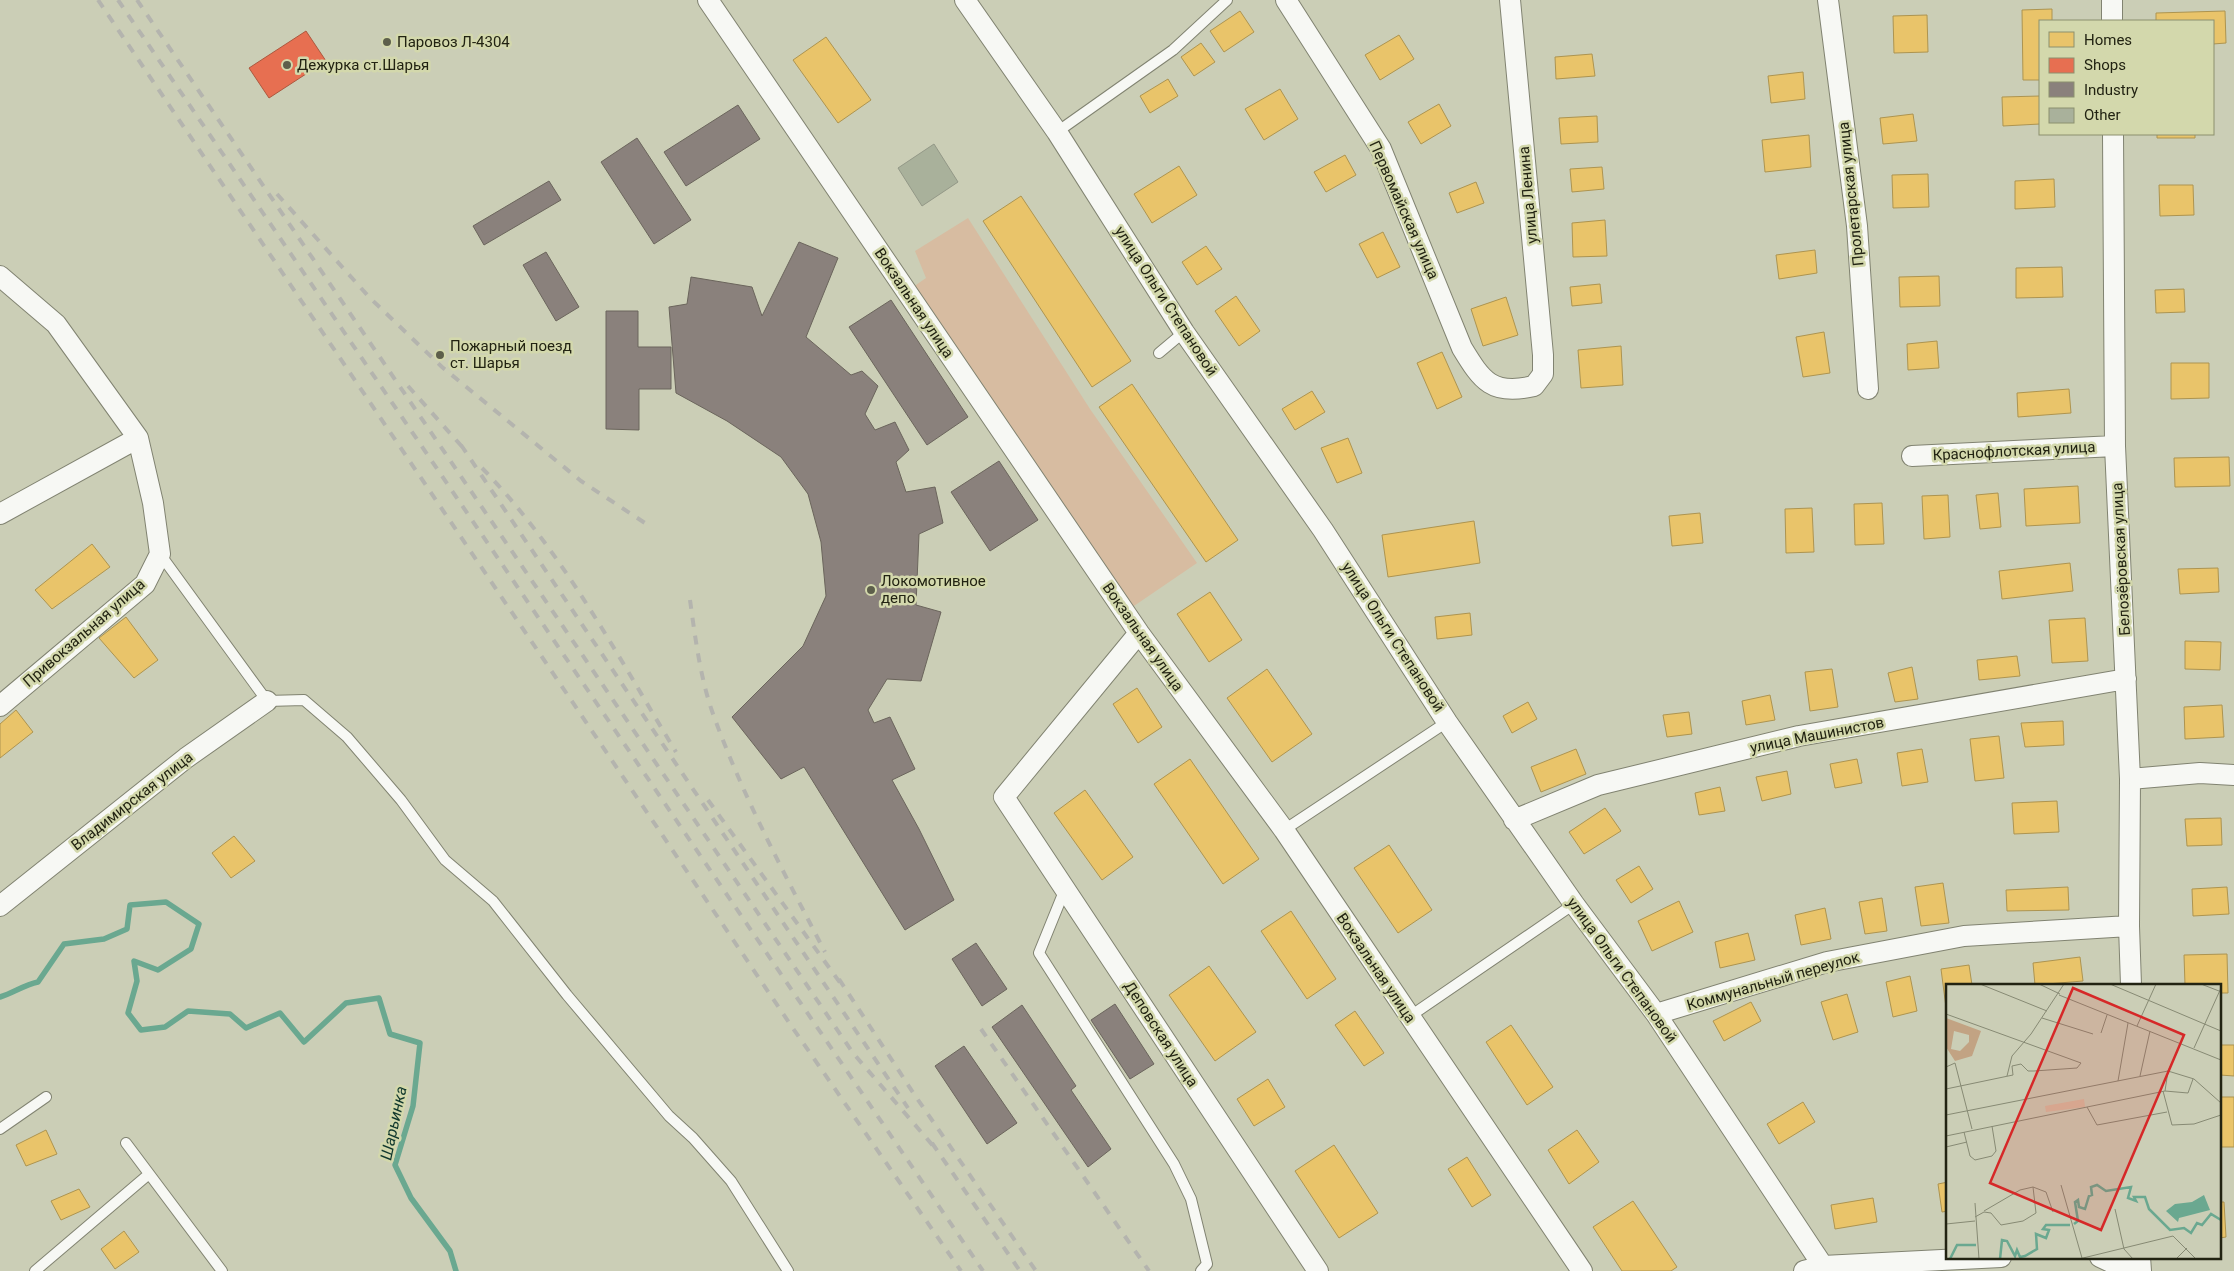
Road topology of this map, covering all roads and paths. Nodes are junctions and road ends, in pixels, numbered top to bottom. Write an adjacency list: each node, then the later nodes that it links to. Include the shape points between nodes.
1 (708, 0): 21 (street, Вокзальная улица)
2 (965, 0): 9 (street, улица Ольги Степановой)
3 (1227, 0): 9 (lane, via 1173,50)
4 (1286, 0): 14 (street, Первомайская улица, via 1381,149 1462,348 1478,373 1494,387 1517,390)
5 (1510, 0): 14 (street, улица Ленина, via 1543,355 1543,374)
6 (1828, 0): 15 (street, Пролетарская улица, via 1856,226)
7 (2112, 0): 8 (street)
8 (2112, 20)
9 (1057, 132): 12 (street, улица Ольги Степановой)
10 (2113, 135): 17 (street, Белозёровская улица)
11 (0, 276): 16 (street, via 56,324)
12 (1184, 332): 13 (lane); 25 (street, улица Ольги Степановой, via 1324,530)
13 (1159, 353)
14 (1534, 386)
15 (1868, 389)
16 (138, 438): 19 (street); 20 (street, via 154,503)
17 (2116, 446): 18 (street, Краснофлотская улица); 22 (street, Белозёровская улица)
18 (1912, 456)
19 (0, 514)
20 (160, 554): 23 (lane); 24 (street, Привокзальная улица, via 145,584)
21 (1139, 633): 29 (street, Вокзальная улица); 30 (street, Деповская улица, via 1004,797)
22 (2126, 679): 27 (street, Белозёровская улица); 28 (street, улица Машинистов, via 1799,736 1598,785)
23 (268, 701): 32 (street, Владимирская улица, via 186,758); 47 (lane, via 304,700 346,737 401,800 445,860 493,901 663,1109 731,1181)
24 (0, 706)
25 (1448, 722): 28 (street, улица Ольги Степановой); 29 (lane)
26 (2234, 775): 27 (street, via 2200,773)
27 (2130, 779): 33 (street, Белозёровская улица)
28 (1514, 820): 31 (street, улица Ольги Степановой)
29 (1284, 830): 36 (street, Вокзальная улица)
30 (1065, 889): 48 (lane, via 1039,953 1178,1173 1191,1199 1207,1264); 49 (street, Деповская улица)
31 (1574, 904): 35 (street, улица Ольги Степановой); 36 (lane)
32 (0, 906)
33 (2129, 926): 34 (street, Белозёровская улица); 35 (street, Коммунальный переулок, via 1964,936 1827,962)
34 (2131, 984)
35 (1656, 1014): 44 (street, улица Ольги Степановой)
36 (1409, 1017): 50 (street, Вокзальная улица)
37 (46, 1097): 38 (lane)
38 (0, 1129)
39 (126, 1143): 40 (lane)
40 (149, 1174): 45 (lane); 46 (lane)
41 (1986, 1258): 44 (street)
42 (2102, 1258): 51 (street)
43 (2140, 1258): 52 (street)
44 (1817, 1269)
45 (36, 1271)
46 (222, 1271)
47 (788, 1271)
48 (1200, 1271)
49 (1318, 1271)
50 (1582, 1271)
51 (2130, 1271)
52 (2140, 1271)

